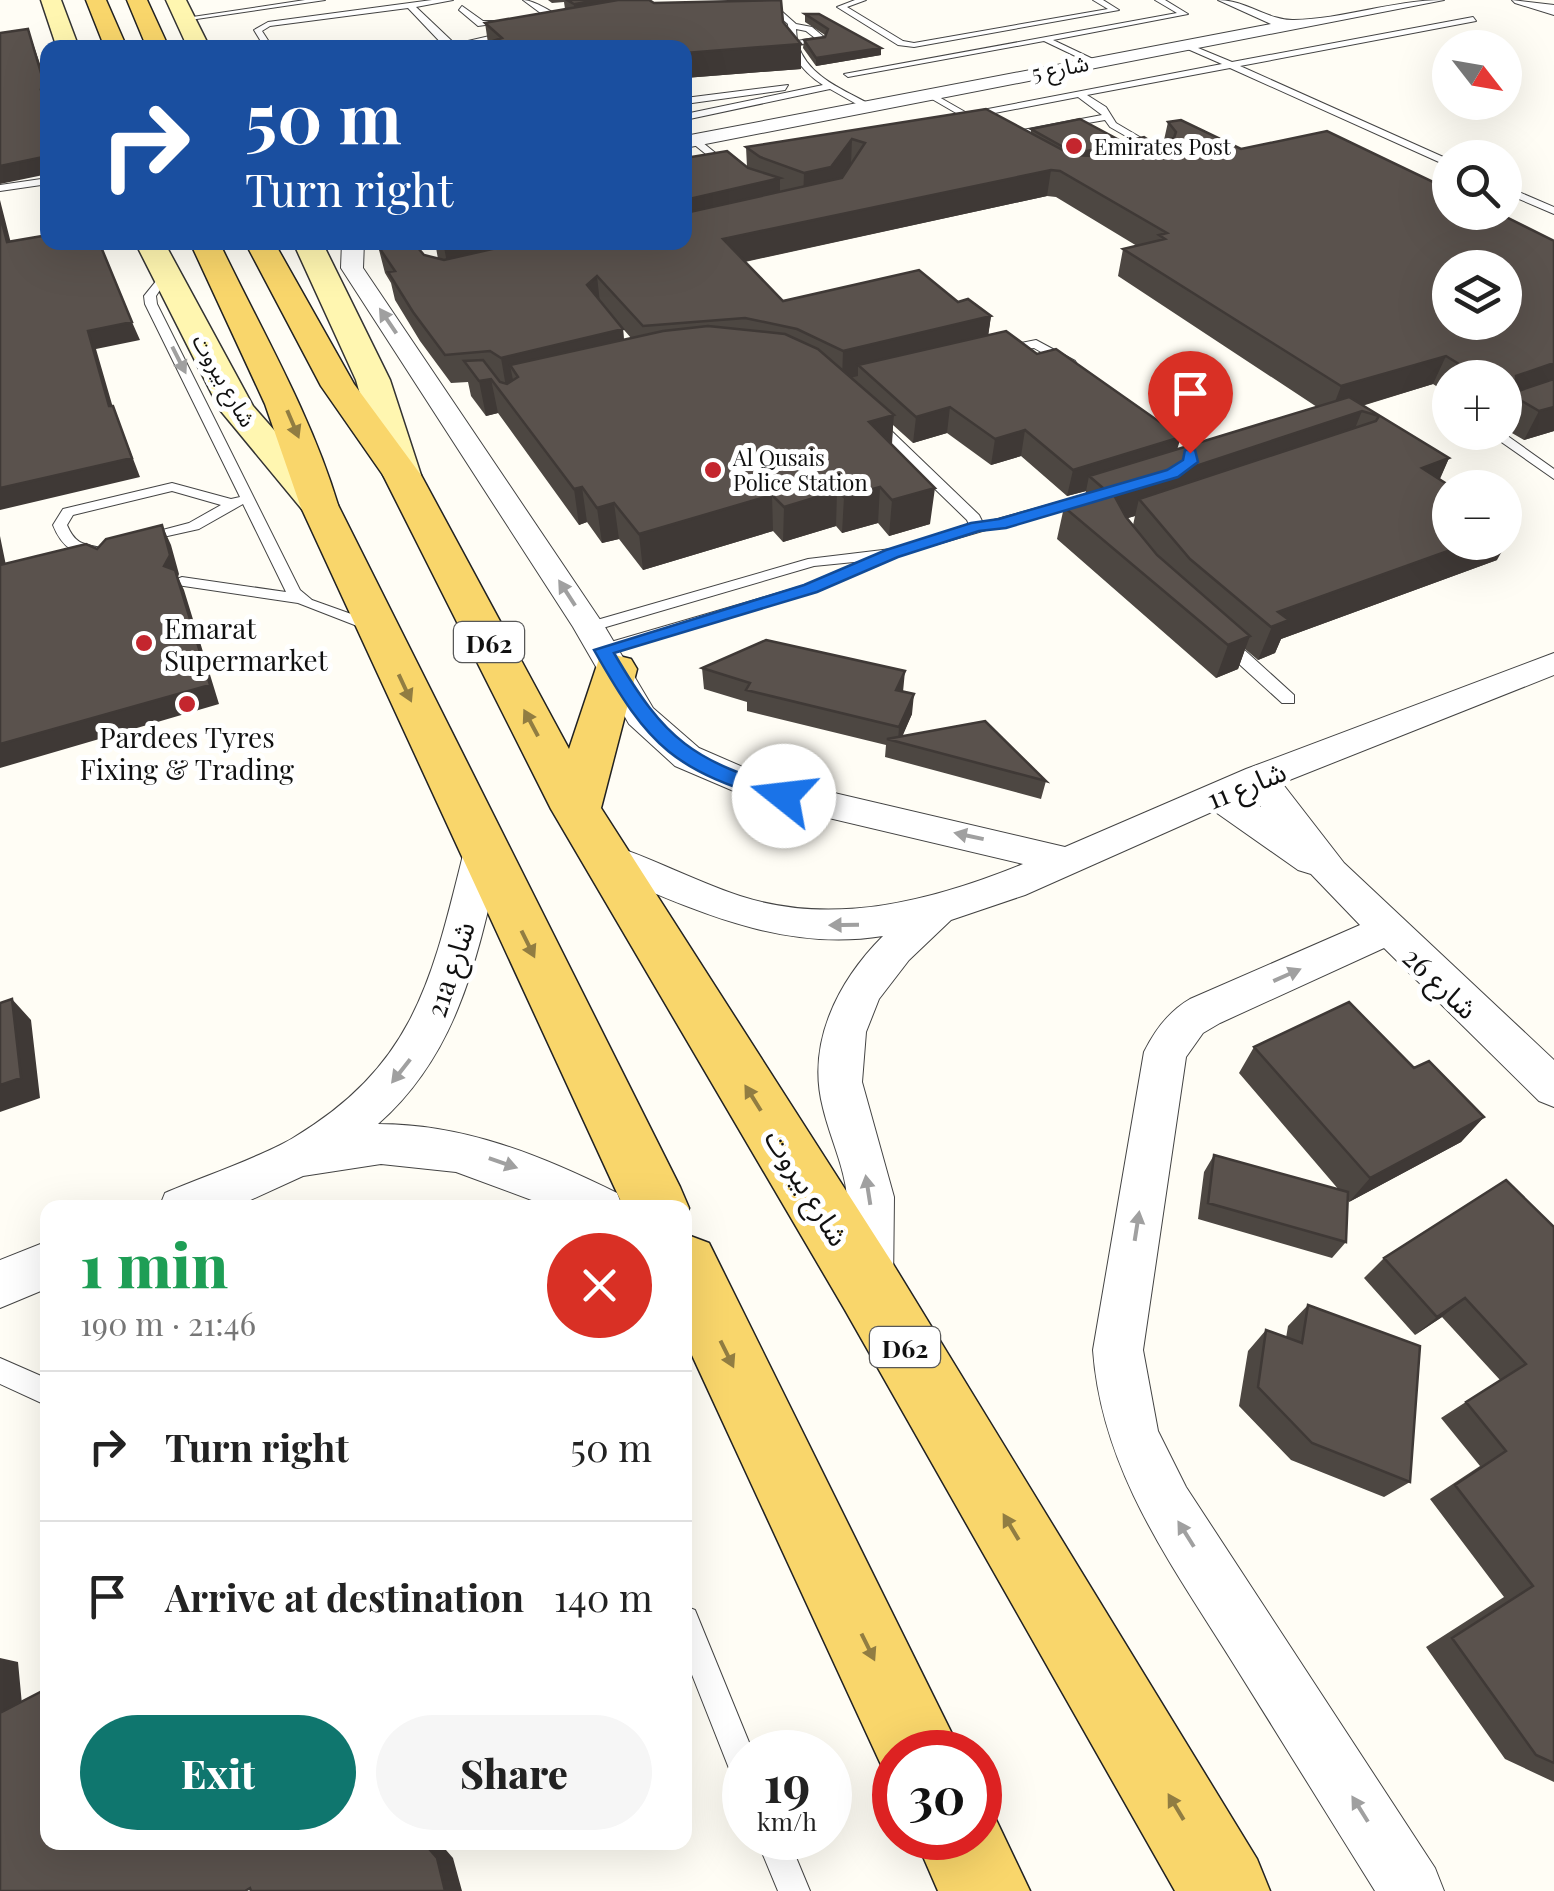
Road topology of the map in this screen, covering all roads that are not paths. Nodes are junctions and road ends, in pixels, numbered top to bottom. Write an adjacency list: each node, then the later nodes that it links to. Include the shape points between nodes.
1 (52, 0): 28 (main road)
2 (96, 0): 29 (main road)
3 (137, 0): 30 (main road)
4 (234, 0): 18 (lane)
5 (320, 0): 18 (lane)
6 (449, 0): 16 (lane)
7 (528, 0): 23 (lane)
8 (752, 0): 21 (lane)
9 (764, 0): 21 (lane)
10 (855, 0): 11 (lane, via 841,7 914,45 1114,10)
11 (1097, 0)
12 (1159, 0): 35 (lane, via 1184,14)
13 (1226, 0): 27 (street)
14 (1436, 0): 27 (street, شارع 5)
15 (1520, 0): 17 (street)
16 (410, 5): 32 (lane, via 268,24 258,30); 33 (lane)
17 (1541, 5)
18 (289, 6): 22 (lane)
19 (462, 8): 34 (lane, via 481,24 522,27)
20 (560, 8): 23 (lane)
21 (774, 8): 26 (lane)
22 (179, 9): 31 (main road)
23 (542, 10): 25 (lane, via 561,23)
24 (1472, 20): 39 (lane)
25 (582, 23)
26 (793, 26): 37 (lane); 37 (lane, via 822,40)
27 (1290, 26): 36 (street, شارع 5)
28 (65, 40)
29 (113, 40)
30 (154, 40)
31 (195, 40)
32 (264, 40)
33 (444, 40)
34 (476, 40)
35 (1047, 40): 38 (lane); 41 (lane)
36 (1194, 43): 38 (street, شارع 5); 39 (lane); 40 (lane)
37 (790, 44): 42 (lane, via 800,65)
38 (1090, 60): 46 (street, شارع 5)
39 (1246, 63): 40 (lane)
40 (1230, 66): 45 (lane); 58 (lane)
41 (848, 74)
42 (821, 79): 43 (lane); 44 (lane)
43 (833, 86): 47 (lane); 49 (lane)
44 (775, 88): 47 (lane); 48 (lane)
45 (1079, 94): 51 (lane); 52 (lane)
46 (929, 95): 49 (street, شارع 5); 51 (lane)
47 (786, 96): 50 (lane)
48 (692, 101)
49 (870, 108): 55 (street, شارع 5)
50 (692, 116)
51 (966, 116): 53 (lane); 54 (lane)
52 (1106, 117): 54 (lane); 59 (lane, via 1163,157)
53 (948, 119)
54 (992, 131): 57 (lane)
55 (692, 141)
56 (692, 142): 60 (lane)
57 (1016, 144)
58 (1432, 156)
59 (1140, 164)
60 (739, 177)
61 (40, 182): 62 (lane)
62 (0, 188)
63 (1522, 197): 64 (lane)
64 (1554, 211)
65 (153, 250): 69 (main road, شارع بيروت)
66 (208, 250): 79 (main road, شارع بيروت, one-way to 79, via 288,413)
67 (264, 250): 74 (main road, شارع بيروت / D62, via 358,418)
68 (325, 251): 74 (main road, شارع بيروت / D62, via 386,411); 88 (street, one-way to 68)
69 (165, 274): 77 (lane, one-way to 77, via 151,304); 79 (main road, شارع بيروت, via 238,410)
70 (976, 354): 71 (lane, via 1036,344)
71 (1086, 375)
72 (866, 414): 80 (lane)
73 (1518, 450): 75 (lane)
74 (402, 476): 93 (main road, شارع بيروت / D62, one-way to 74)
75 (1554, 476)
76 (1121, 489): 80 (lane)
77 (248, 494): 78 (lane); 84 (lane)
78 (233, 504): 78 (lane, via 194,526 111,551 70,546 61,519 78,507 162,488 182,487)
79 (319, 505): 86 (main road, شارع بيروت)
80 (977, 526): 81 (lane)
81 (892, 553): 83 (lane, via 832,558); 85 (lane, via 844,577)
82 (182, 582): 84 (lane)
83 (742, 582): 85 (lane); 88 (lane)
84 (300, 599): 86 (lane)
85 (760, 604): 88 (lane)
86 (378, 628): 94 (main road, شارع بيروت, one-way to 94)
87 (1215, 633): 90 (lane)
88 (602, 649): 93 (main road); 95 (street, one-way to 88, via 732,780 652,729)
89 (1554, 663): 91 (street, شارع 11)
90 (1288, 699)
91 (1259, 778): 92 (street, شارع 11); 96 (street, شارع 26)
92 (1218, 795): 95 (street, شارع 11); 96 (street, شارع 26)
93 (591, 833): 97 (street, شارع 11, one-way to 93, via 855,925 767,919 726,908); 107 (main road, شارع بيروت / D62, one-way to 93)
94 (482, 850): 100 (street, 21a شارع, one-way to 100, via 456,960 422,1044 389,1086); 103 (main road, شارع بيروت, one-way to 103)
95 (1063, 860): 97 (street, شارع 11)
96 (1331, 873): 98 (street, شارع 26)
97 (941, 912): 107 (street, شارع 11, one-way to 97, via 869,1186 840,1083 840,1046 848,1014 872,972)
98 (1386, 930): 99 (street, شارع 26); 118 (street, one-way to 98, via 1162,1497 1118,1388 1160,1070 1174,1035 1204,1011)
99 (1554, 1088)
100 (304, 1156): 101 (street, 21a شارع); 102 (street, 21a شارع, one-way to 102, via 391,1145 458,1149 505,1162)
101 (201, 1200)
102 (583, 1200)
103 (652, 1200)
104 (40, 1267): 106 (street)
105 (692, 1281): 112 (main road, one-way to 112)
106 (0, 1284)
107 (869, 1287): 117 (main road, شارع بيروت / D62, one-way to 107)
108 (0, 1371): 109 (lane)
109 (40, 1389)
110 (692, 1638): 111 (lane)
111 (729, 1730)
112 (907, 1730)
113 (781, 1860): 115 (lane)
114 (970, 1860): 116 (main road)
115 (794, 1891)
116 (985, 1891)
117 (1225, 1891)
118 (1412, 1891)

